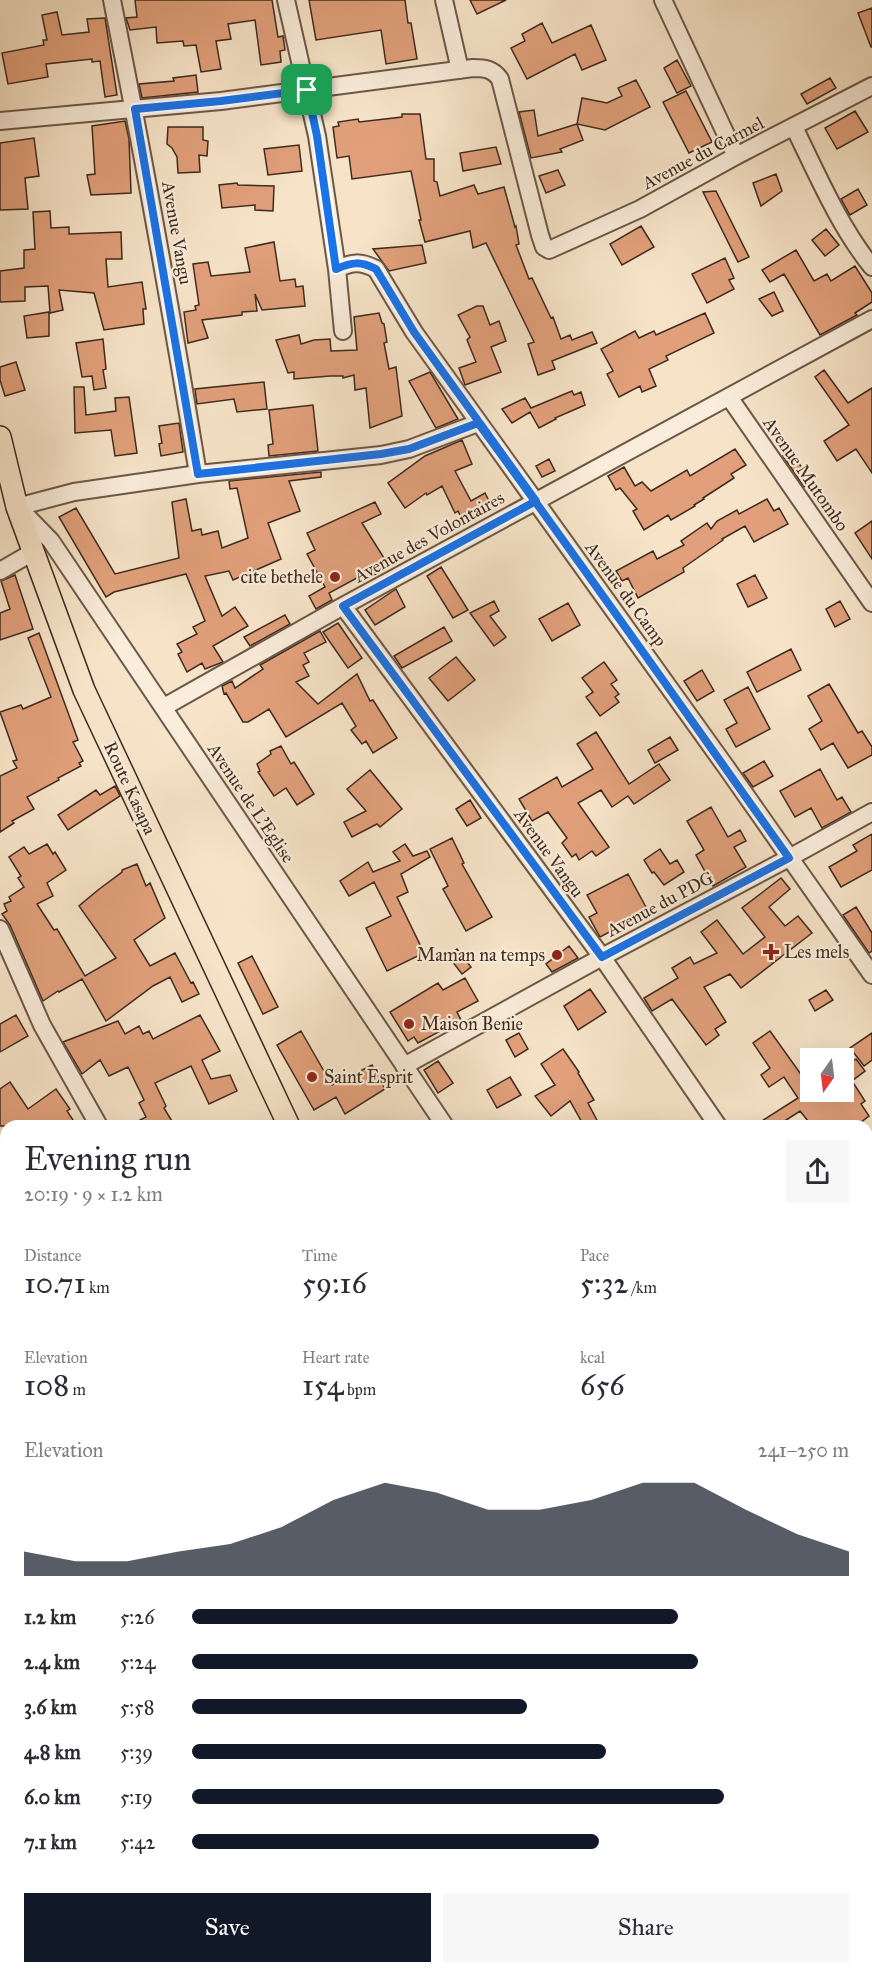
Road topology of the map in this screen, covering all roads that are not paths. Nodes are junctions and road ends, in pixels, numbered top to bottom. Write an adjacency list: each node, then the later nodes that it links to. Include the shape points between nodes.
1 (112, 0): 8 (street, Avenue Vangu)
2 (286, 0): 7 (street)
3 (444, 0): 5 (street)
4 (663, 0): 11 (street)
5 (460, 70): 7 (street); 11 (street, Avenue du Carmel, via 484,68 500,79 540,235 549,250 640,209)
6 (872, 86): 10 (street, Avenue du Carmel)
7 (307, 90): 8 (street); 13 (street)
8 (135, 109): 9 (street); 19 (street, Avenue Vangu)
9 (0, 121)
10 (794, 127): 11 (street, Avenue du Carmel); 12 (street, via 840,218)
11 (736, 156)
12 (872, 267)
13 (336, 269): 15 (street); 17 (street, Avenue du Camp, via 353,262 376,269 414,332)
14 (872, 319): 16 (street, Avenue des Volontaires)
15 (343, 331)
16 (729, 397): 20 (street, Avenue des Volontaires); 24 (street, Avenue Mutombo)
17 (478, 423): 19 (street, via 409,449); 20 (street, Avenue du Camp)
18 (0, 437): 21 (main road, Route Kasapa)
19 (198, 474): 21 (street, via 74,492)
20 (536, 501): 25 (street, Avenue des Volontaires); 28 (street, Avenue du Camp)
21 (17, 507): 22 (main road, Route Kasapa); 26 (street, Avenue de L'Eglise, via 51,541)
22 (33, 552): 23 (street); 34 (main road, Route Kasapa, via 84,690)
23 (0, 571)
24 (872, 603)
25 (343, 606): 26 (street, Avenue des Volontaires); 30 (street, Avenue Vangu)
26 (164, 707): 32 (street, Avenue de L'Eglise)
27 (872, 812): 28 (street, Avenue du PDG)
28 (789, 858): 30 (street, Avenue du PDG); 31 (street, Avenue du Camp)
29 (0, 929): 33 (street, via 42,1025)
30 (602, 957): 32 (street, Avenue du PDG); 36 (street, Avenue Vangu)
31 (872, 975)
32 (404, 1066): 35 (street, Avenue de L'Eglise)
33 (96, 1120)
34 (286, 1120)
35 (441, 1120)
36 (714, 1120)

